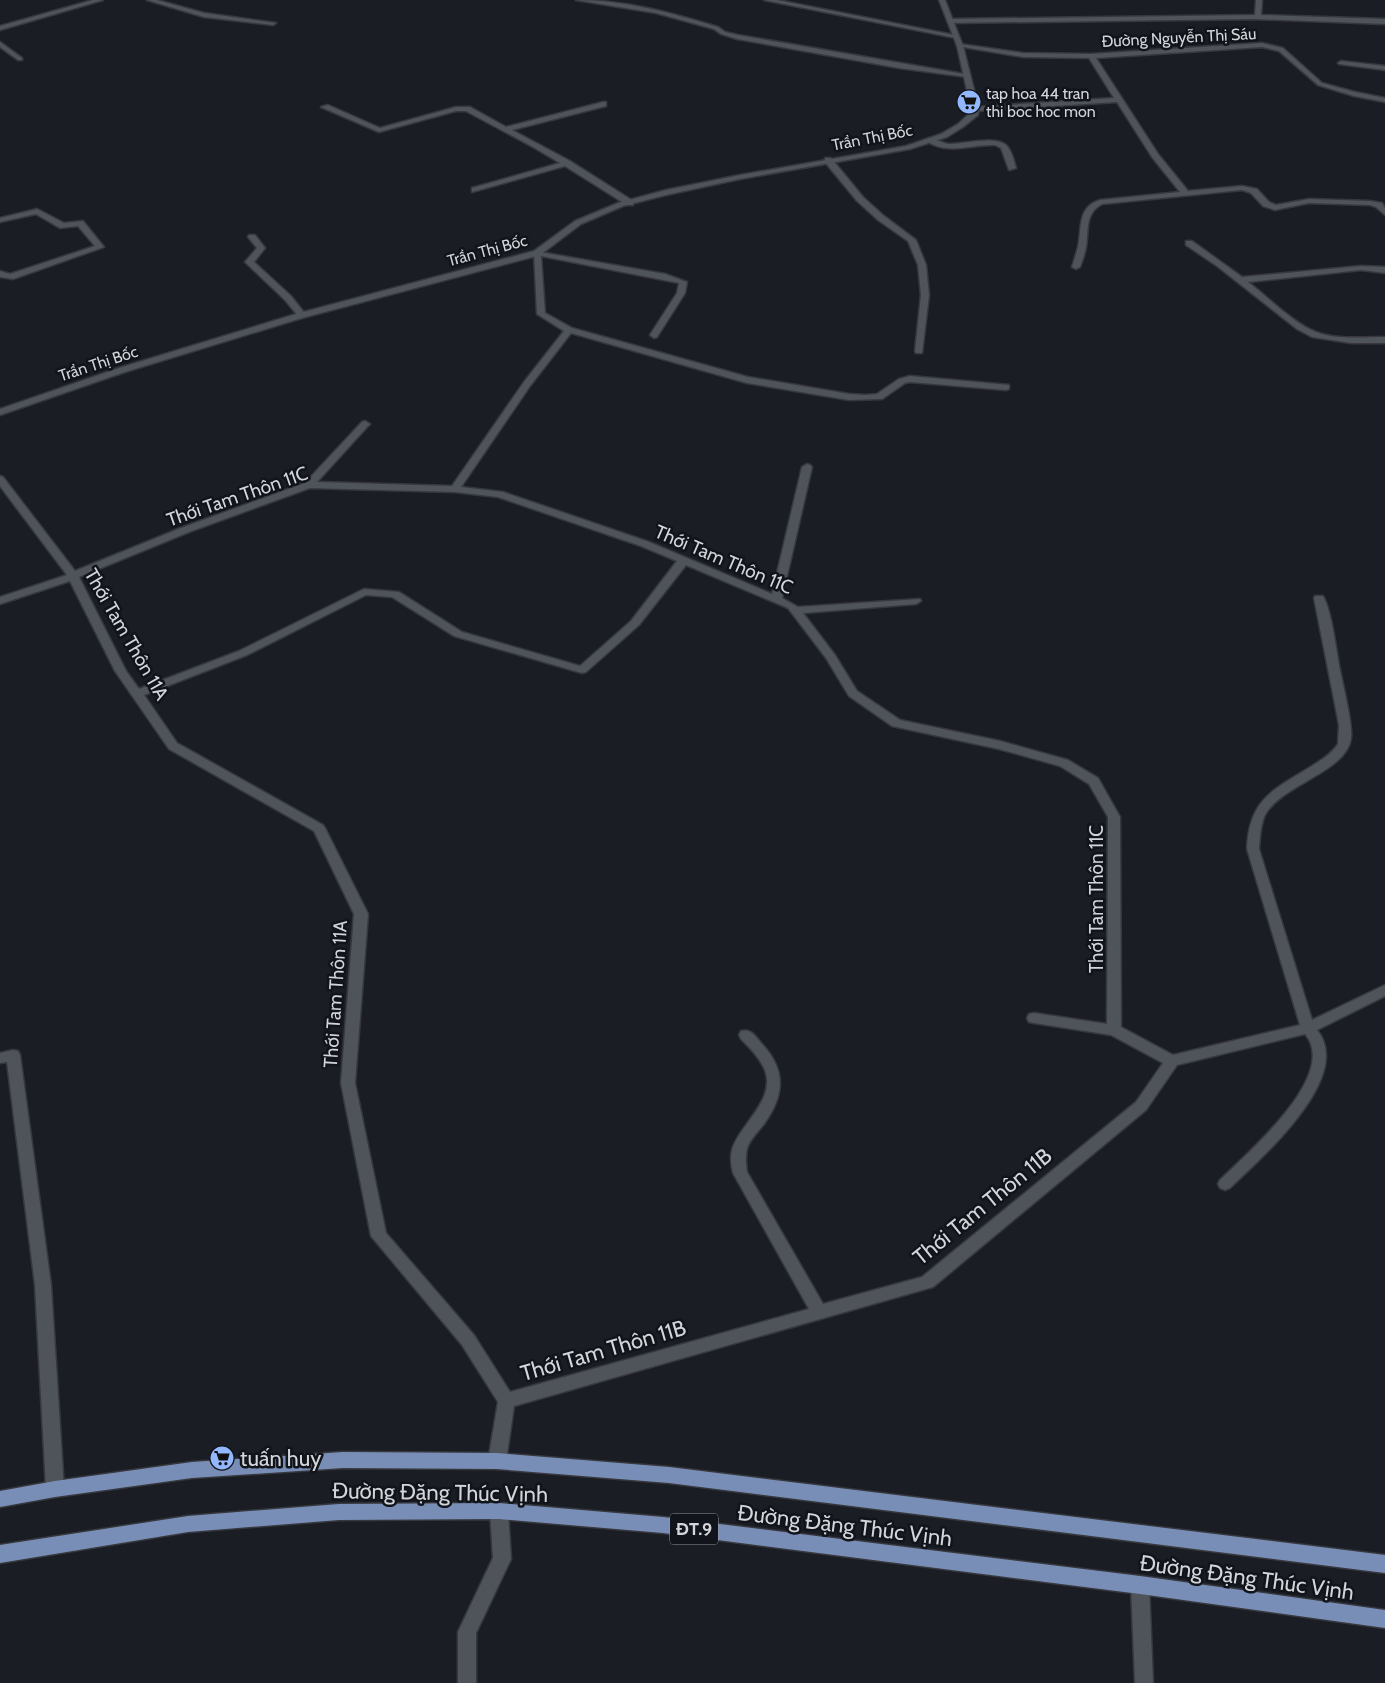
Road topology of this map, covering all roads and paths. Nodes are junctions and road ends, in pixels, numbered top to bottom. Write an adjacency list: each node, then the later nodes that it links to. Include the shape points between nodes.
1 (100, 0): 11 (street)
2 (150, 0): 10 (street, via 204,14)
3 (579, 0): 19 (street, via 657,11 737,37)
4 (768, 0): 12 (street)
5 (942, 0): 8 (street)
6 (1259, 0): 7 (street)
7 (1258, 17): 8 (street); 9 (street)
8 (950, 21): 12 (street)
9 (1385, 21)
10 (273, 23)
11 (0, 28)
12 (956, 36): 14 (street)
13 (0, 44): 16 (street)
14 (960, 46): 15 (street, Đường Nguyễn Thị Sáu, via 1024,54); 19 (street)
15 (1091, 56): 20 (street); 21 (street, Đường Nguyễn Thị Sáu, via 1253,45 1272,47 1281,49 1320,84)
16 (20, 59)
17 (1340, 63): 18 (street)
18 (1385, 68)
19 (967, 75): 24 (street)
20 (1119, 100): 24 (street); 31 (street, via 1154,155)
21 (1385, 100)
22 (603, 104): 25 (street)
23 (325, 106): 25 (street, via 379,130 464,108)
24 (975, 109): 26 (street, Trần Thị Bốc, via 964,125)
25 (506, 129): 28 (street)
26 (931, 140): 27 (street, Trần Thị Bốc); 29 (street, via 943,146 1001,145)
27 (828, 160): 32 (street, Trần Thị Bốc, via 657,194); 46 (street, via 860,199 912,240 922,265 925,295)
28 (567, 163): 30 (street); 32 (street)
29 (1012, 168)
30 (475, 190)
31 (1184, 193): 33 (street, via 1242,188 1254,191 1274,208 1308,202 1370,203 1379,205); 38 (street, via 1094,204 1086,215)
32 (630, 203): 37 (street, Trần Thị Bốc, via 594,214 563,231)
33 (1385, 213)
34 (0, 220): 40 (street, via 37,211 63,226 80,224 100,247 16,275)
35 (252, 237): 42 (street, via 262,247 250,259 251,265)
36 (1189, 243): 41 (street)
37 (537, 253): 42 (street, Trần Thị Bốc); 43 (street, via 541,314); 44 (street, via 680,280 683,285 681,293)
38 (1076, 267)
39 (1385, 270): 41 (street, via 1362,268)
40 (0, 274)
41 (1241, 280): 45 (street, via 1300,327 1315,335)
42 (302, 315): 48 (street, Trần Thị Bốc, via 122,370)
43 (569, 330): 47 (street, via 748,380 849,397 879,397 902,381 910,380); 53 (street, via 527,384)
44 (654, 335)
45 (1385, 340)
46 (919, 351)
47 (1006, 387)
48 (0, 412)
49 (365, 424): 52 (street)
50 (807, 467): 57 (street)
51 (0, 479): 55 (street, Thới Tam Thôn 11A)
52 (310, 485): 53 (street, Thới Tam Thôn 11C); 55 (street, Thới Tam Thôn 11C, via 185,530)
53 (455, 489): 54 (street, Thới Tam Thôn 11C, via 498,494)
54 (684, 560): 57 (street, Thới Tam Thôn 11C); 61 (street, via 635,622 582,670 458,634 395,594 364,592 243,653)
55 (73, 576): 59 (street, Thới Tam Thôn 11C); 61 (street, Thới Tam Thôn 11A, via 121,671)
56 (1319, 598): 64 (street, via 1332,653 1344,724 1344,743 1333,757 1278,791 1262,810 1255,825 1253,842)
57 (776, 599): 60 (street, Thới Tam Thôn 11C)
58 (916, 601): 60 (street)
59 (0, 602)
60 (795, 610): 65 (street, Thới Tam Thôn 11C, via 831,657 853,693 896,723 1000,745 1064,763 1094,782 1114,817)
61 (137, 694): 71 (street, Thới Tam Thôn 11A, via 172,746 319,828 361,914 348,1083 379,1236 468,1340)
62 (1385, 990): 64 (street)
63 (1034, 1018): 65 (street)
64 (1308, 1028): 68 (street); 69 (street, via 1321,1049 1308,1093 1283,1126)
65 (1114, 1030): 68 (street)
66 (746, 1035): 70 (street, via 772,1070 772,1092 768,1107 741,1143 736,1160 740,1173)
67 (0, 1058): 73 (street, via 14,1055 43,1285)
68 (1172, 1061): 70 (street, Thới Tam Thôn 11B, via 1141,1106 927,1282)
69 (1225, 1184)
70 (819, 1312): 71 (street, Thới Tam Thôn 11B)
71 (506, 1400): 72 (street)
72 (497, 1461): 73 (main road, Đường Đặng Thúc Vịnh, via 343,1460 192,1470); 77 (main road, Đường Đặng Thúc Vịnh, via 669,1475)
73 (55, 1489): 74 (main road, Đường Đặng Thúc Vịnh)
74 (0, 1499)
75 (499, 1511): 76 (main road, Đường Đặng Thúc Vịnh / ĐT.9, via 339,1512 197,1524); 78 (main road, Đường Đặng Thúc Vịnh / ĐT.9, via 664,1525); 80 (street, via 502,1559 467,1632)
76 (0, 1554)
77 (1385, 1564)
78 (1140, 1584): 79 (main road, Đường Đặng Thúc Vịnh / ĐT.9); 81 (street)
79 (1385, 1619)
80 (467, 1683)
81 (1144, 1683)

